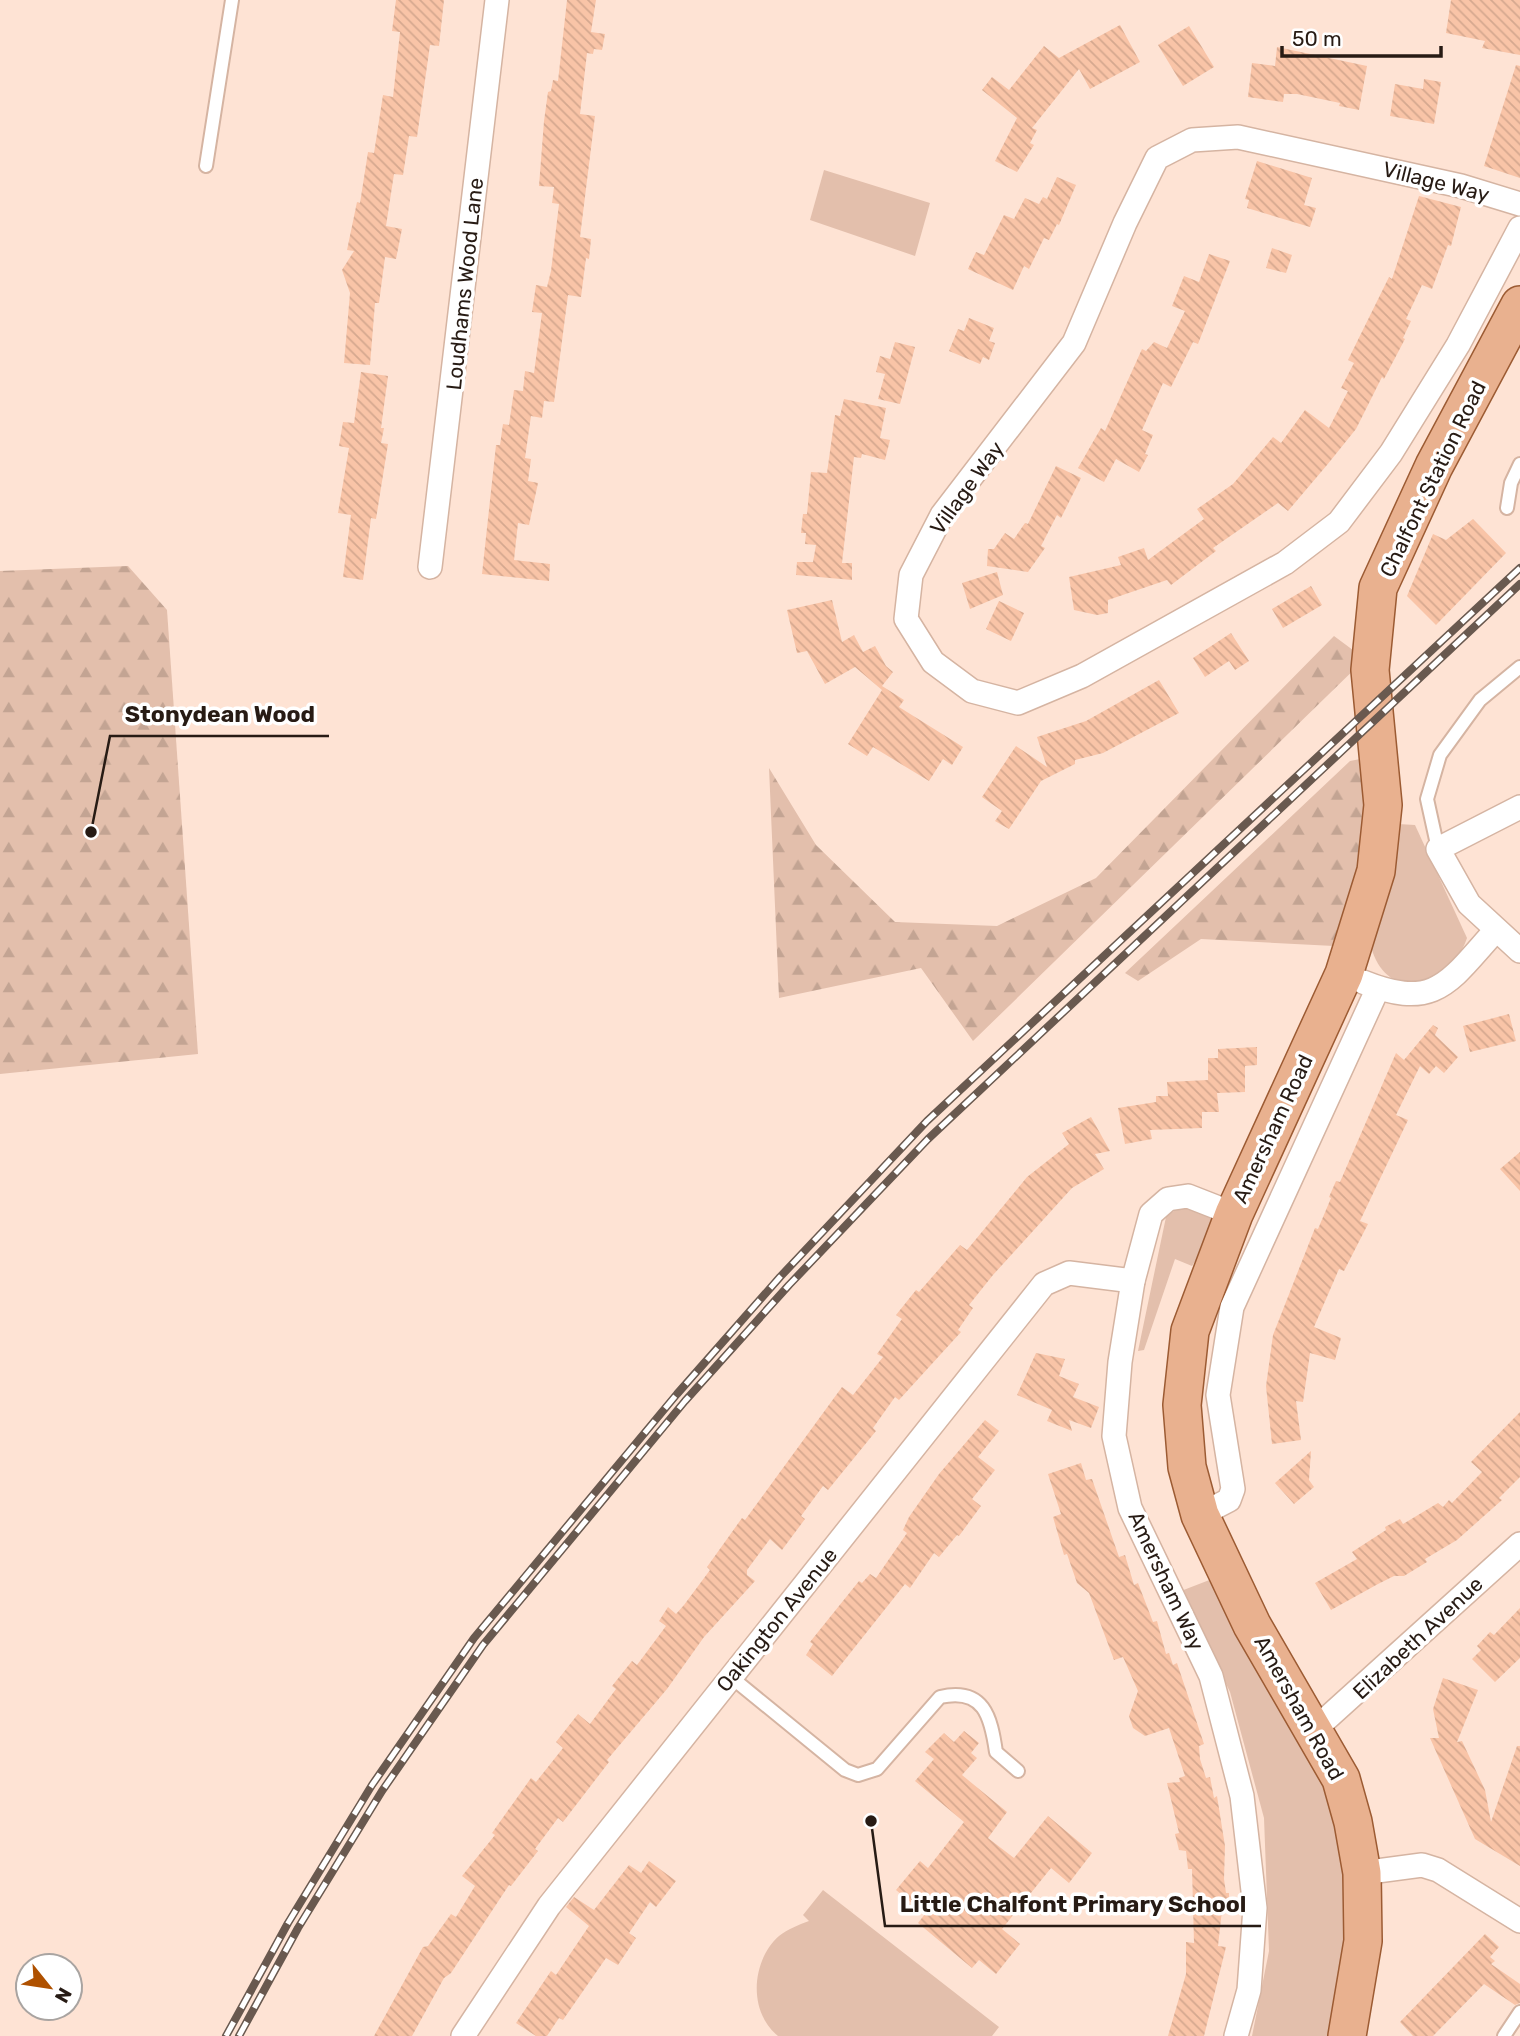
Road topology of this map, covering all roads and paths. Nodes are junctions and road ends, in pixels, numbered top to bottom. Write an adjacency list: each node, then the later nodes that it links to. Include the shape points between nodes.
1 (232, 0): 3 (lane)
2 (496, 0): 9 (street, Loudhams Wood Lane)
3 (206, 166)
4 (1520, 204): 5 (street, Village Way, via 1461,186 1238,137 1192,140 1157,158 1074,343 942,515 911,575 906,619 933,663 972,691 1018,703 1082,676 1285,563 1339,522 1391,453 1458,345)
5 (1520, 228)
6 (1520, 305): 11 (main road, Chalfont Station Road, via 1434,467 1378,588 1370,670)
7 (1520, 464): 8 (lane)
8 (1507, 508)
9 (430, 567)
10 (1520, 667): 13 (lane, via 1480,700 1440,755 1427,799)
11 (1378, 744): 16 (main road, Amersham Road, via 1383,805 1376,871)
12 (1520, 807): 13 (street)
13 (1438, 849): 14 (street, via 1469,904)
14 (1496, 930): 15 (street); 17 (street, via 1442,988 1414,996)
15 (1520, 951)
16 (1344, 974): 17 (street); 18 (main road, Amersham Road)
17 (1378, 988): 20 (street, Amersham Road, via 1232,1307 1218,1395 1233,1489 1229,1500)
18 (1234, 1214): 19 (street, Amersham Way, via 1188,1196 1168,1199 1151,1214); 20 (main road, Amersham Road, via 1190,1331 1182,1405 1187,1467)
19 (1133, 1281): 22 (street, Oakington Avenue, via 1069,1273 1044,1284); 29 (street, Amersham Way, via 1114,1436 1130,1508 1211,1676 1242,1796 1255,1908 1249,1990)
20 (1200, 1516): 23 (main road, Amersham Road, via 1252,1625)
21 (1515, 1559): 23 (street, Elizabeth Avenue)
22 (731, 1677): 24 (lane, via 845,1770 858,1775 877,1769 940,1697 955,1694 973,1699 990,1716 996,1752); 28 (street, Oakington Avenue, via 549,1906)
23 (1314, 1730): 25 (main road, Amersham Road, via 1341,1779)
24 (1018, 1771)
25 (1362, 1873): 26 (street, via 1422,1865); 30 (main road, Amersham Road, via 1363,1941)
26 (1520, 1921)
27 (1520, 2012): 31 (lane)
28 (463, 2036)
29 (1236, 2036)
30 (1347, 2036)
31 (1504, 2036)

